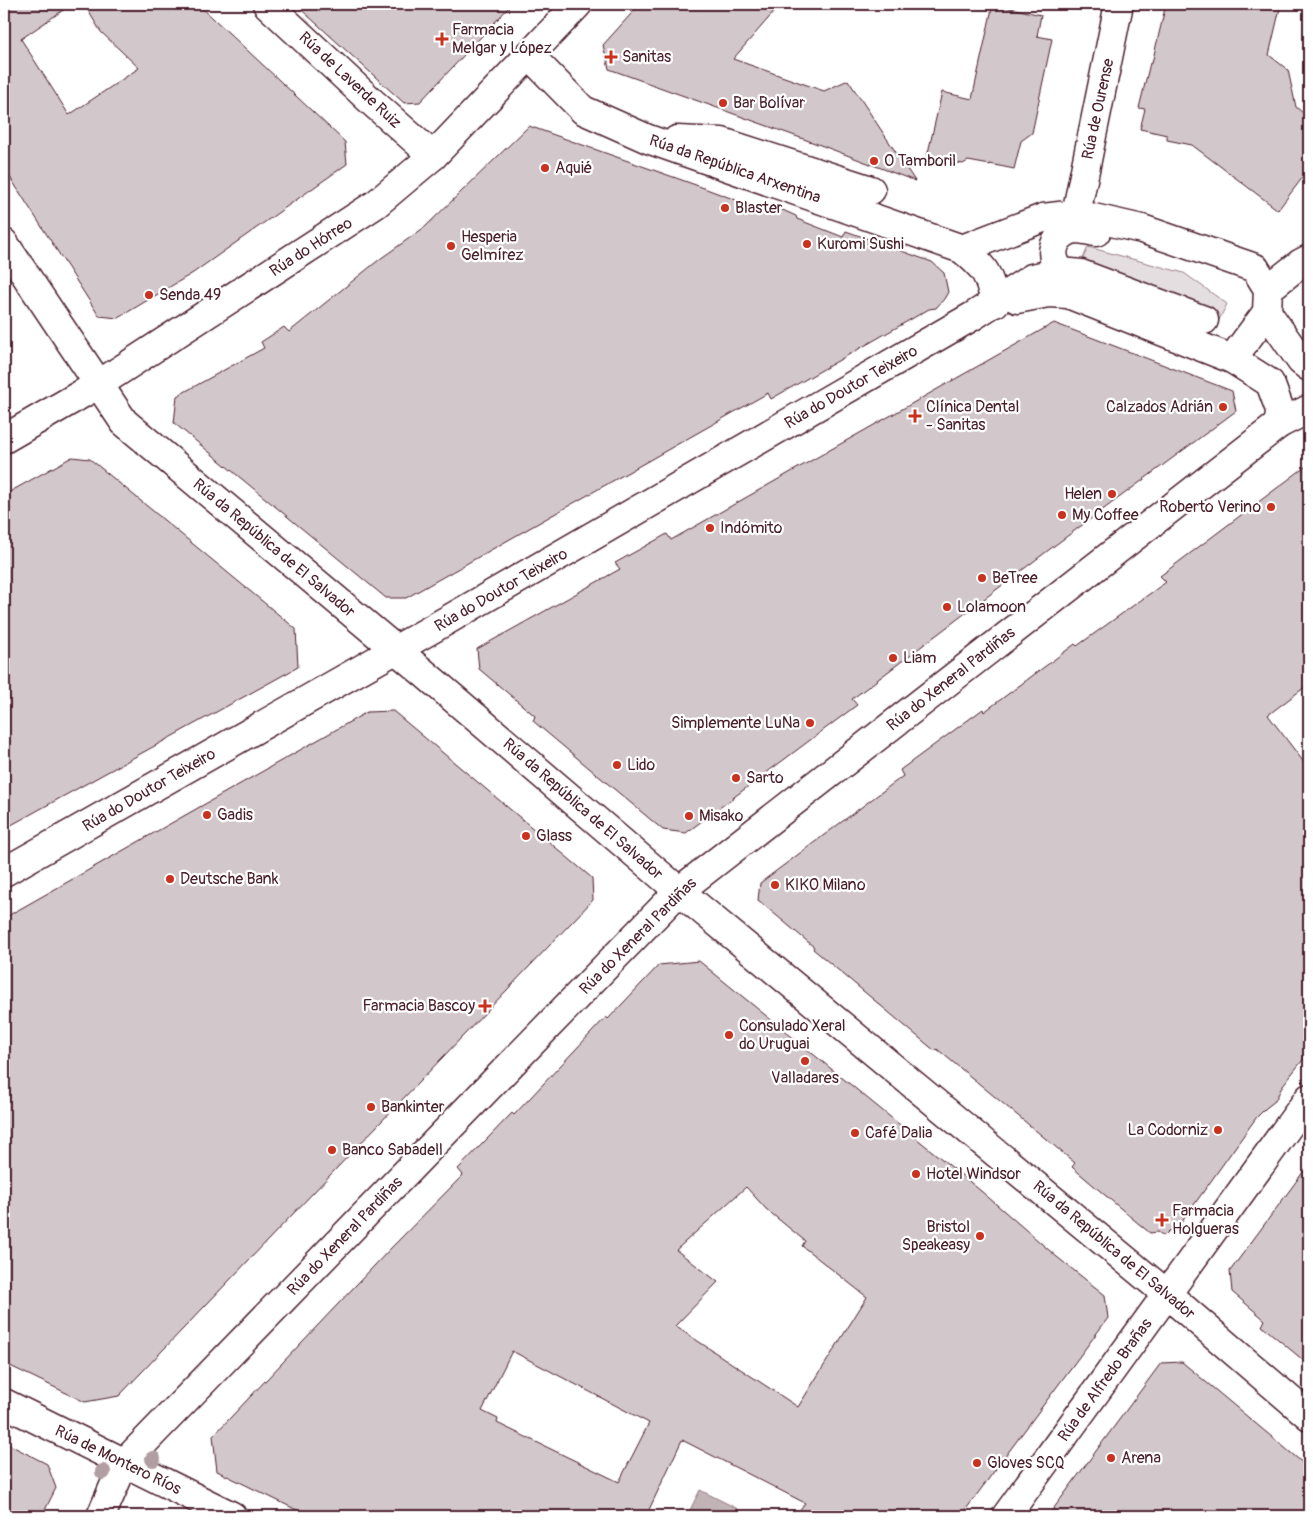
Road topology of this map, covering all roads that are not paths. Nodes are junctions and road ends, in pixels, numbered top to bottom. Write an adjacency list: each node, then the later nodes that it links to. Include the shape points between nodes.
1 (267, 4): 6 (street, Rúa de Laverde Ruiz)
2 (578, 4): 4 (street, Rúa do Hórreo)
3 (1119, 4): 8 (street, Rúa de Ourense)
4 (529, 55): 5 (street, Rúa da República Arxentina, via 583,110); 6 (street, Rúa do Hórreo)
5 (648, 139): 7 (street, via 722,142); 11 (street, Rúa da República Arxentina)
6 (433, 156): 19 (street, Rúa do Hórreo, via 376,204)
7 (871, 190)
8 (1076, 214): 9 (street); 11 (street, via 1043,218)
9 (1142, 229): 13 (street, via 1115,234 1077,229 1066,231 1054,246 1054,260); 14 (street, via 1255,268)
10 (4, 243): 19 (street, Rúa da República de El Salvador)
11 (962, 249): 15 (street, via 981,265 991,284)
12 (1309, 260): 14 (street, via 1301,263)
13 (1061, 272): 15 (street, Rúa do Doutor Teixeiro, via 1032,278); 16 (street, via 1081,274)
14 (1268, 301): 17 (street); 18 (street)
15 (995, 303): 17 (street, via 1048,293 1068,294); 23 (street, Rúa do Doutor Teixeiro)
16 (1204, 320)
17 (1232, 359): 21 (street, via 1270,383 1280,410)
18 (1305, 364)
19 (99, 384): 22 (street, Rúa do Hórreo); 23 (street, Rúa da República de El Salvador, via 124,422)
20 (1309, 409): 21 (street, Rúa do Xeneral Pardiñas)
21 (1279, 424): 25 (street, Rúa do Xeneral Pardiñas)
22 (4, 439)
23 (396, 649): 24 (street, Rúa do Doutor Teixeiro); 25 (street, Rúa da República de El Salvador)
24 (4, 872)
25 (679, 891): 27 (street, Rúa da República de El Salvador); 30 (street, Rúa do Xeneral Pardiñas)
26 (1309, 1098): 27 (street, Rúa de Alfredo Brañas)
27 (1168, 1294): 29 (street, Rúa da República de El Salvador); 33 (street, Rúa de Alfredo Brañas)
28 (4, 1403): 30 (street, Rúa de Montero Ríos)
29 (1309, 1416)
30 (124, 1463): 31 (street, Rúa do Xeneral Pardiñas); 32 (street, Rúa de Montero Ríos)
31 (101, 1516)
32 (232, 1516)
33 (1006, 1516)

